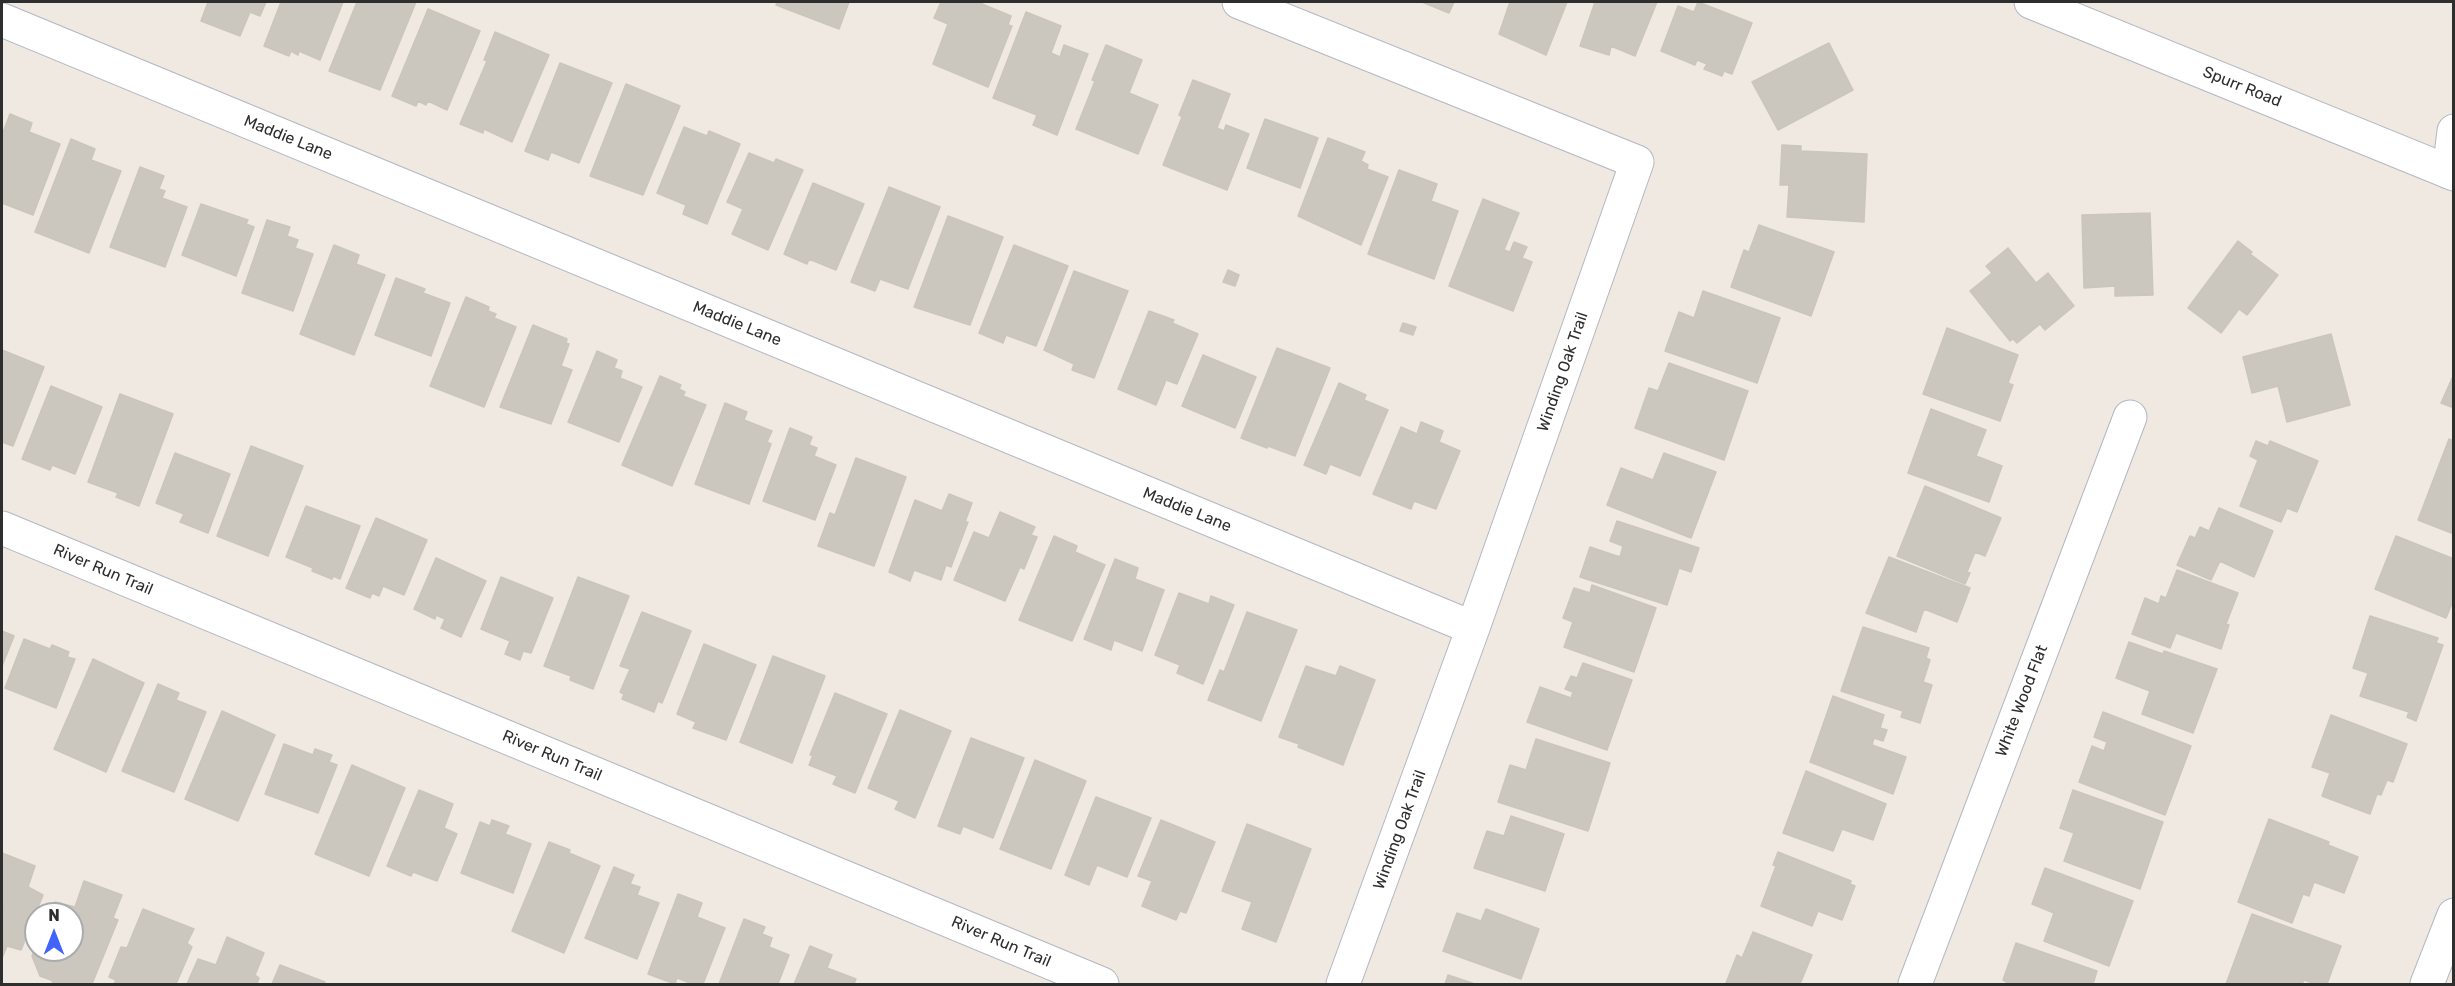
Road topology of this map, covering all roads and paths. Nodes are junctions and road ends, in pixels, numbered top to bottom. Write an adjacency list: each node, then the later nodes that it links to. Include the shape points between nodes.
1 (1239, 2): 8 (street, Winding Oak Trail, via 1637,162)
2 (2031, 2): 5 (street, Spurr Road)
3 (2, 20): 8 (street, Maddie Lane)
4 (2454, 131): 5 (street)
5 (2451, 173)
6 (2130, 417): 12 (street, White Wood Flat)
7 (2, 528): 10 (street, River Run Trail)
8 (1473, 628): 11 (street, Winding Oak Trail)
9 (2454, 915): 13 (street)
10 (1102, 984)
11 (1343, 984)
12 (1915, 984)
13 (2427, 984)

